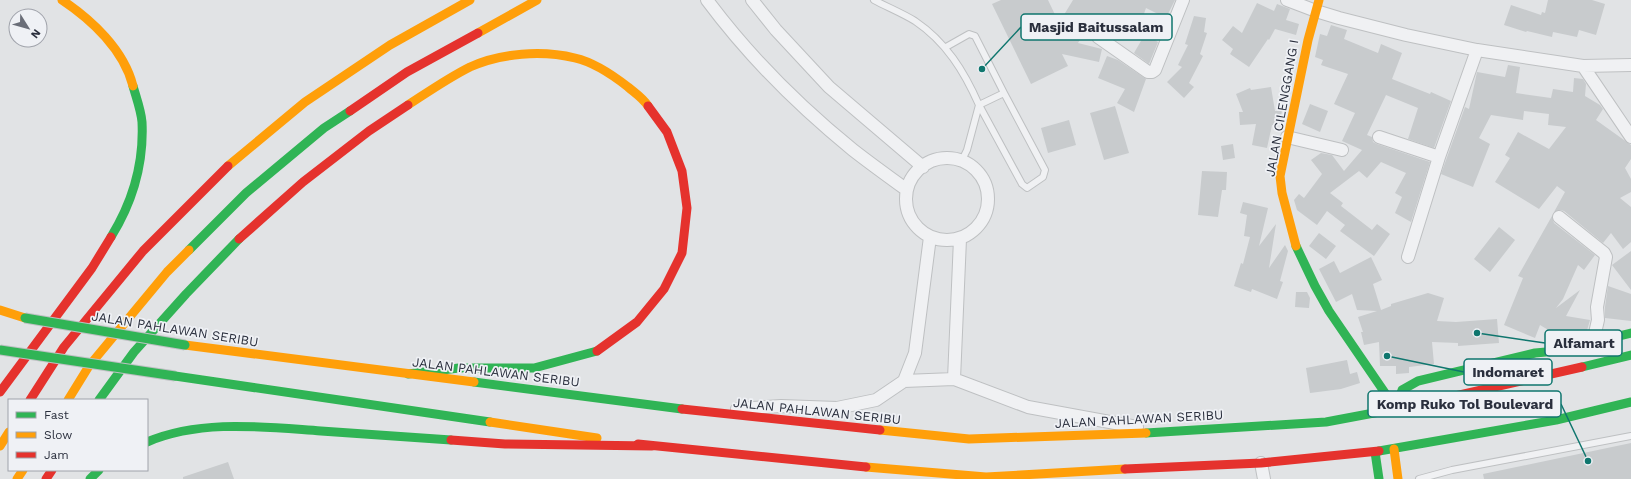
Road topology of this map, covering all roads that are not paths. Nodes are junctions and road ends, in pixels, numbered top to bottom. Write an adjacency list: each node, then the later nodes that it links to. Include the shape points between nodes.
1 (62, 0): 39 (main road, via 82,13 111,42 131,77 142,121 140,166 131,197 118,226 92,268)
2 (470, 0): 40 (main road, via 390,45 305,102 224,169 143,251 64,347)
3 (538, 0): 41 (main road, via 401,76 324,128 246,193 167,272 90,366)
4 (707, 0): 24 (street, via 730,30 790,93 853,150)
5 (752, 0): 23 (street, via 829,87)
6 (874, 0): 11 (lane, via 915,21)
7 (1183, 0): 10 (street, via 1152,72 1148,72)
8 (1287, 0): 9 (street)
9 (1318, 6): 12 (street, via 1406,35); 17 (main road, JALAN CILENGGANG I)
10 (1098, 37)
11 (946, 47): 15 (lane, via 969,34 976,36); 16 (lane, via 959,65)
12 (1477, 50): 13 (street); 21 (street)
13 (1583, 66): 14 (street); 19 (street)
14 (1631, 66)
15 (1004, 93): 16 (lane); 16 (lane, via 1045,170 1043,178 1027,188 1022,184)
16 (979, 105): 22 (lane)
17 (1287, 137): 20 (street); 44 (main road, JALAN CILENGGANG I, via 1280,176 1295,243 1329,311)
18 (1380, 137): 21 (street)
19 (1631, 137)
20 (1342, 150)
21 (1439, 157): 28 (street)
22 (962, 160): 23 (street, via 936,160); 27 (street, via 975,169 984,181 988,194 982,222)
23 (923, 166): 24 (street, via 913,177)
24 (907, 190): 26 (street, via 906,204 910,218 918,229)
25 (1558, 217): 33 (street, via 1606,257 1597,307 1598,320)
26 (930, 237): 27 (street, via 940,240); 38 (street, via 915,353)
27 (960, 239): 37 (street)
28 (1408, 257)
29 (0, 310): 31 (main road)
30 (0, 314): 31 (main road, JALAN PAHLAWAN SERIBU)
31 (25, 318): 36 (main road, JALAN PAHLAWAN SERIBU, bridge, via 185,345)
32 (1631, 333): 33 (main road)
33 (1589, 343): 44 (main road, via 1418,381 1402,390)
34 (0, 350): 51 (main road, bridge)
35 (1631, 355): 44 (main road, JALAN PAHLAWAN SERIBU)
36 (408, 374): 42 (main road, via 459,368 534,368 598,351 637,322 664,289 682,253 687,208 682,171 667,132 644,100 612,74 576,58 541,54 503,57 471,67 432,89 369,131 303,182 243,235 134,352); 45 (main road, JALAN PAHLAWAN SERIBU)
37 (954, 379): 38 (street); 46 (street, via 1028,407)
38 (904, 381): 45 (street, via 876,400 838,408 781,406)
39 (0, 392)
40 (31, 399)
41 (69, 399)
42 (100, 399)
43 (1631, 402): 52 (main road, via 1556,420)
44 (1396, 409): 46 (main road, JALAN PAHLAWAN SERIBU, via 1326,422)
45 (710, 413): 46 (main road, JALAN PAHLAWAN SERIBU, via 968,440)
46 (1165, 432)
47 (8, 434): 50 (main road)
48 (1631, 436): 61 (lane, via 1452,470)
49 (148, 442): 51 (main road, via 161,436 199,428 250,426 505,444)
50 (0, 446)
51 (652, 446): 56 (main road, via 835,465 986,477)
52 (1394, 450): 53 (main road); 60 (main road)
53 (1375, 452): 54 (main road); 59 (main road)
54 (1261, 462): 56 (main road, via 1151,467); 58 (street)
55 (98, 471): 57 (main road)
56 (1082, 476)
57 (90, 479)
58 (1264, 479)
59 (1379, 479)
60 (1398, 479)
61 (1419, 479)

